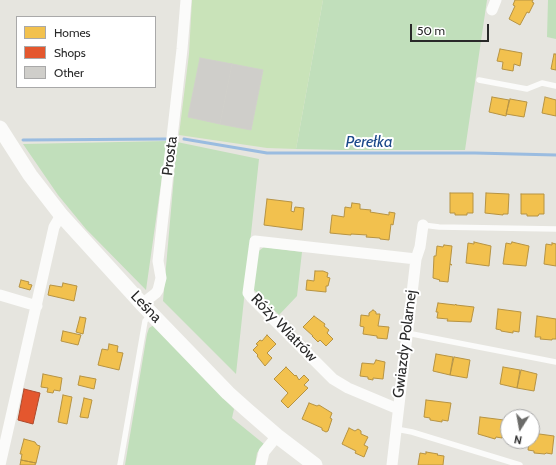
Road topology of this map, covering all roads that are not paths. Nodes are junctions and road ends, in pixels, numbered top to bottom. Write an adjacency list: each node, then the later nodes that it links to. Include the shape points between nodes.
1 (186, 0): 11 (street, Prosta, via 158,261 161,278 158,290)
2 (479, 80): 3 (lane, via 526,89 542,83)
3 (556, 86)
4 (0, 128): 5 (street, Leśna, via 30,175)
5 (61, 215): 10 (street, via 54,227); 11 (street, Leśna)
6 (423, 225): 7 (lane); 8 (street, Gwiazdy Polarnej)
7 (556, 229)
8 (416, 260): 12 (street, Gwiazdy Polarnej); 14 (street, Róży Wiatrów, via 255,241 248,293 333,379)
9 (0, 295): 10 (street)
10 (37, 306): 17 (street)
11 (147, 308): 16 (street, Leśna, via 228,393); 18 (lane)
12 (407, 333): 13 (lane); 14 (street, Gwiazdy Polarnej)
13 (556, 362)
14 (398, 409): 15 (street, Gwiazdy Polarnej)
15 (396, 428): 21 (street, Gwiazdy Polarnej); 22 (lane)
16 (277, 436): 19 (street, via 264,452); 20 (street, Leśna)
17 (0, 463)
18 (120, 465)
19 (261, 465)
20 (315, 465)
21 (392, 465)
22 (520, 465)

